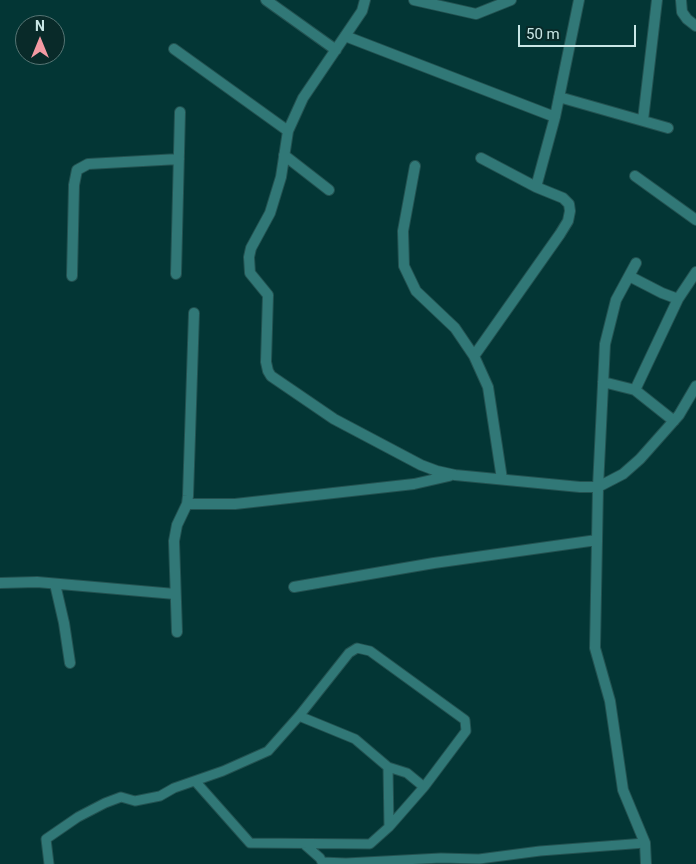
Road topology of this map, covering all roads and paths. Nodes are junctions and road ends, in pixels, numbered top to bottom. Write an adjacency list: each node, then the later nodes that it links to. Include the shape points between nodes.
1 (266, 0): 11 (street)
2 (365, 0): 9 (street)
3 (414, 0): 4 (street, via 476,14)
4 (511, 0)
5 (579, 0): 12 (street)
6 (656, 0): 15 (street)
7 (681, 0): 8 (street, via 682,12)
8 (696, 26)
9 (346, 36): 11 (street); 14 (street)
10 (174, 49): 17 (street)
11 (336, 50): 17 (street, via 304,98)
12 (559, 97): 14 (street); 15 (street)
13 (180, 112): 20 (street)
14 (555, 117): 23 (street)
15 (643, 120): 16 (street)
16 (668, 128)
17 (288, 131): 18 (street)
18 (284, 155): 24 (street); 38 (street, via 282,177 270,213 254,240 249,257 250,273 268,296 268,371 334,419 421,465)
19 (481, 158): 23 (street)
20 (179, 160): 28 (street); 29 (street, via 88,164 77,170)
21 (415, 166): 33 (street, via 403,231 404,266 416,291 454,328)
22 (635, 176): 25 (street)
23 (536, 187): 33 (street, via 563,198 569,204 568,221)
24 (329, 190)
25 (696, 220)
26 (636, 263): 30 (street)
27 (696, 272): 31 (street)
28 (176, 274)
29 (72, 276)
30 (629, 276): 31 (street); 34 (street, via 616,300 607,336)
31 (678, 299): 36 (street)
32 (194, 313): 41 (street)
33 (474, 356): 39 (street, via 488,387)
34 (603, 382): 36 (street); 40 (street)
35 (696, 386): 37 (street)
36 (635, 390): 37 (street)
37 (674, 421): 40 (street, via 623,474)
38 (454, 474): 39 (street); 41 (street, via 414,484 236,504)
39 (502, 480): 40 (street)
40 (598, 487): 42 (street)
41 (187, 504): 46 (street, via 174,541)
42 (597, 540): 45 (street, via 434,563); 55 (street, via 595,648 610,702 623,790)
43 (0, 583): 44 (street)
44 (55, 584): 46 (street); 48 (street)
45 (294, 588)
46 (175, 594): 47 (street)
47 (177, 632)
48 (70, 663)
49 (299, 716): 50 (lane, via 355,738); 51 (lane, via 268,751); 52 (lane, via 349,653 358,648 370,651 465,720 466,731)
50 (388, 767): 52 (lane, via 407,773); 53 (lane)
51 (195, 781): 54 (lane, via 250,843); 56 (lane, via 160,796 135,801 121,797 78,817 46,839)
52 (424, 787): 53 (lane)
53 (388, 827): 54 (lane, via 370,844)
54 (304, 844): 55 (lane, via 322,862 346,863 479,859 558,849)
55 (645, 844): 57 (street)
56 (49, 864)
57 (646, 864)

